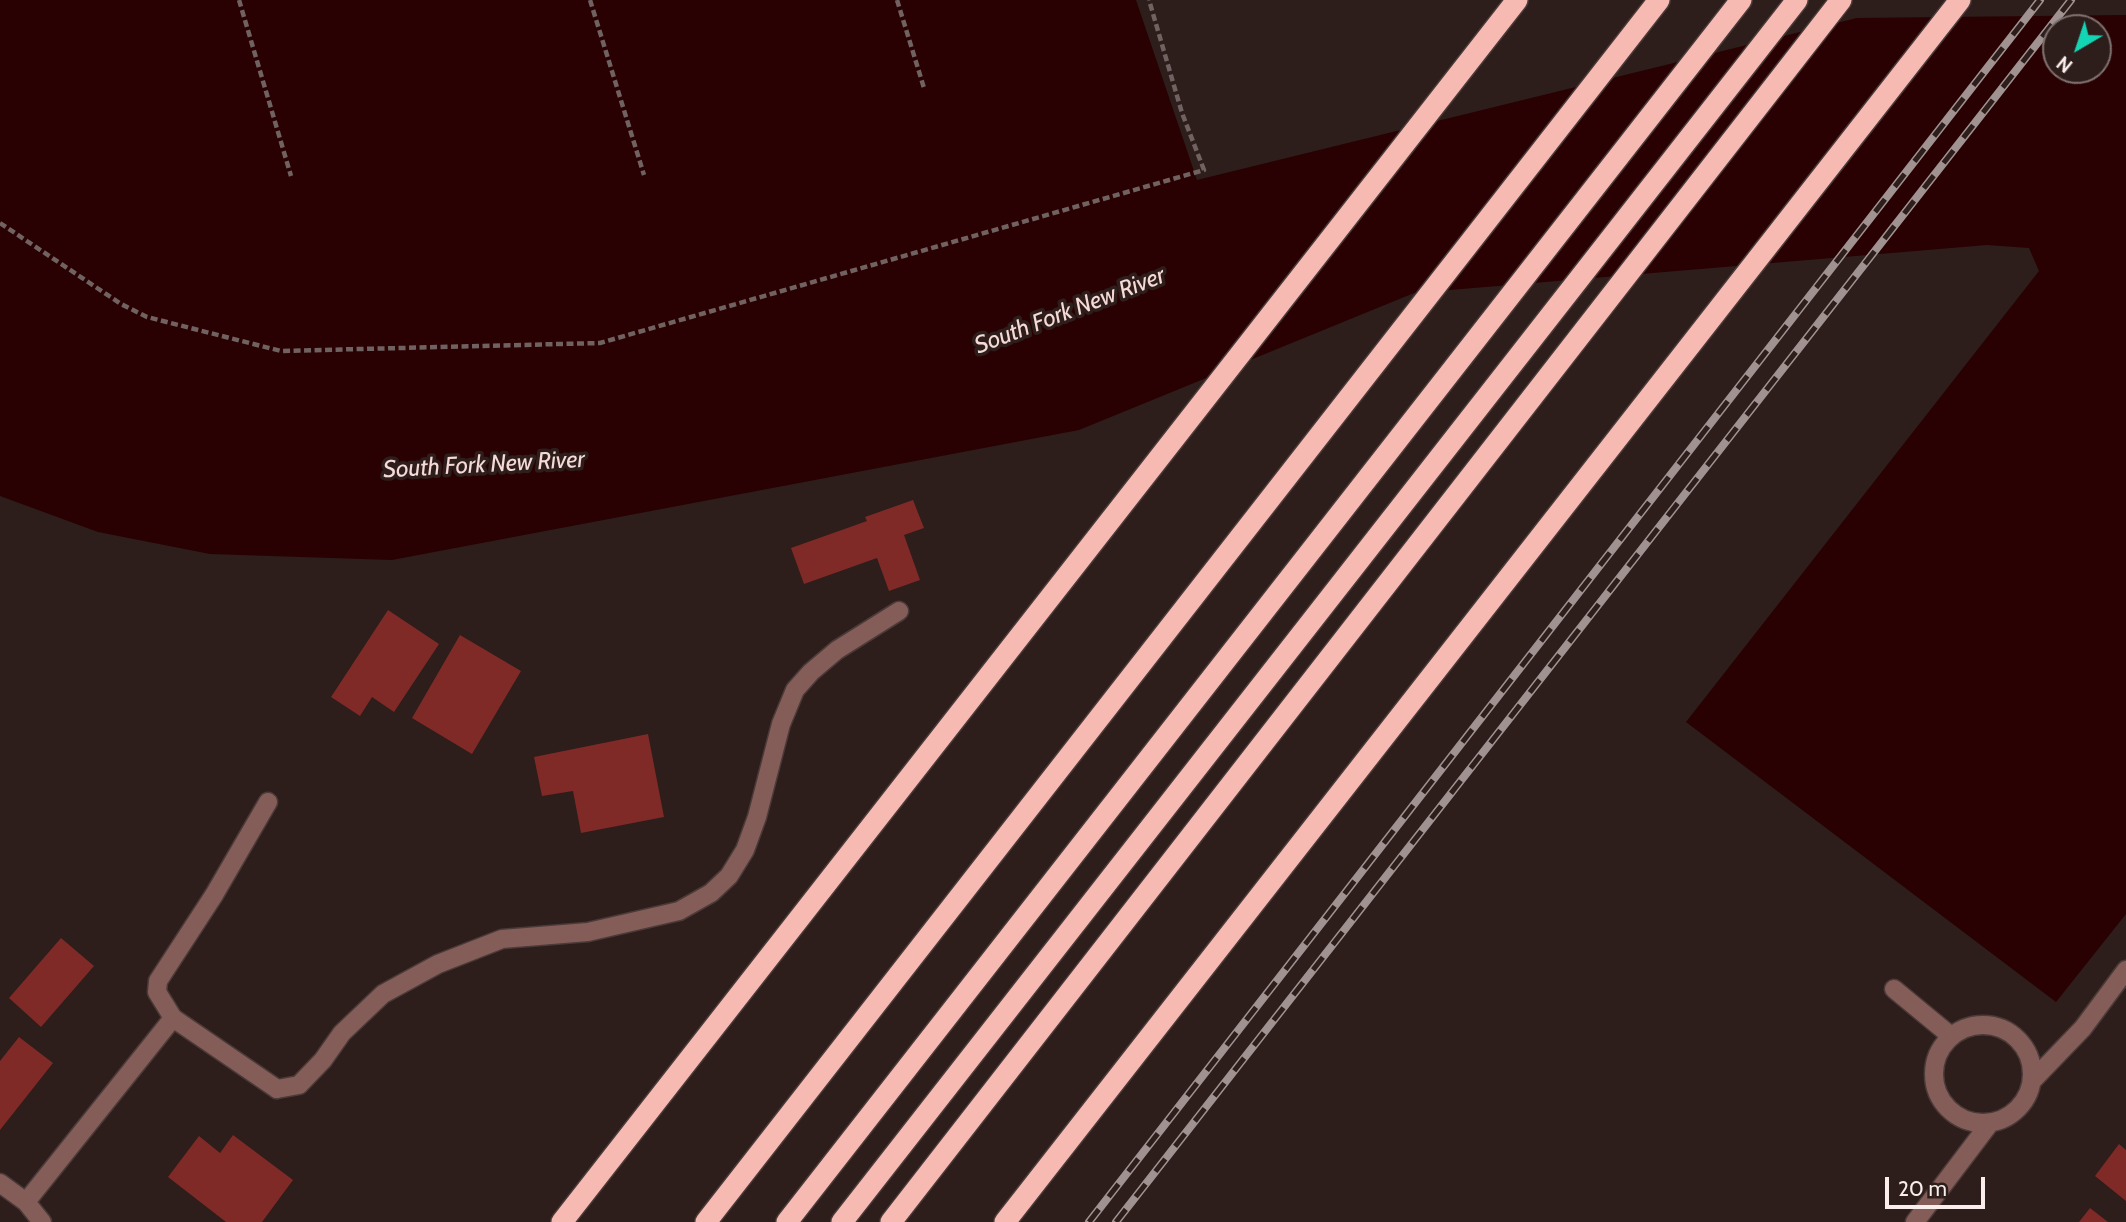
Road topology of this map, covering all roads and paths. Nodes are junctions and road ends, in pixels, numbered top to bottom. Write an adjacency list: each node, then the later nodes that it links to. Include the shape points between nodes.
1 (239, 0): 13 (path)
2 (590, 0): 12 (path)
3 (897, 0): 11 (path)
4 (1149, 0): 14 (path, via 1204,170 600,343 281,351 147,317)
5 (1517, 0): 26 (highway)
6 (1659, 0): 27 (highway)
7 (1741, 0): 28 (highway)
8 (1797, 0): 29 (highway)
9 (1841, 0): 30 (highway)
10 (1960, 0): 31 (highway)
11 (924, 88)
12 (644, 175)
13 (290, 176)
14 (0, 223)
15 (899, 611): 19 (street, via 837,650 795,690 746,850 729,876 679,911 588,932 502,939 438,964 383,994 342,1033 299,1085 277,1089)
16 (268, 802): 19 (street, via 158,981 157,992)
17 (2126, 971): 21 (street, via 2083,1028)
18 (1894, 989): 20 (street)
19 (173, 1018): 24 (street)
20 (1951, 1036): 21 (street, via 1970,1026 2002,1028 2026,1049); 22 (street, via 1935,1059 1937,1093 1958,1117)
21 (2032, 1081): 22 (street, via 2018,1109)
22 (1990, 1123): 32 (street)
23 (0, 1183): 24 (street)
24 (26, 1202): 25 (street)
25 (42, 1222)
26 (562, 1222)
27 (706, 1222)
28 (787, 1222)
29 (842, 1222)
30 (891, 1222)
31 (1005, 1222)
32 (1915, 1222)

